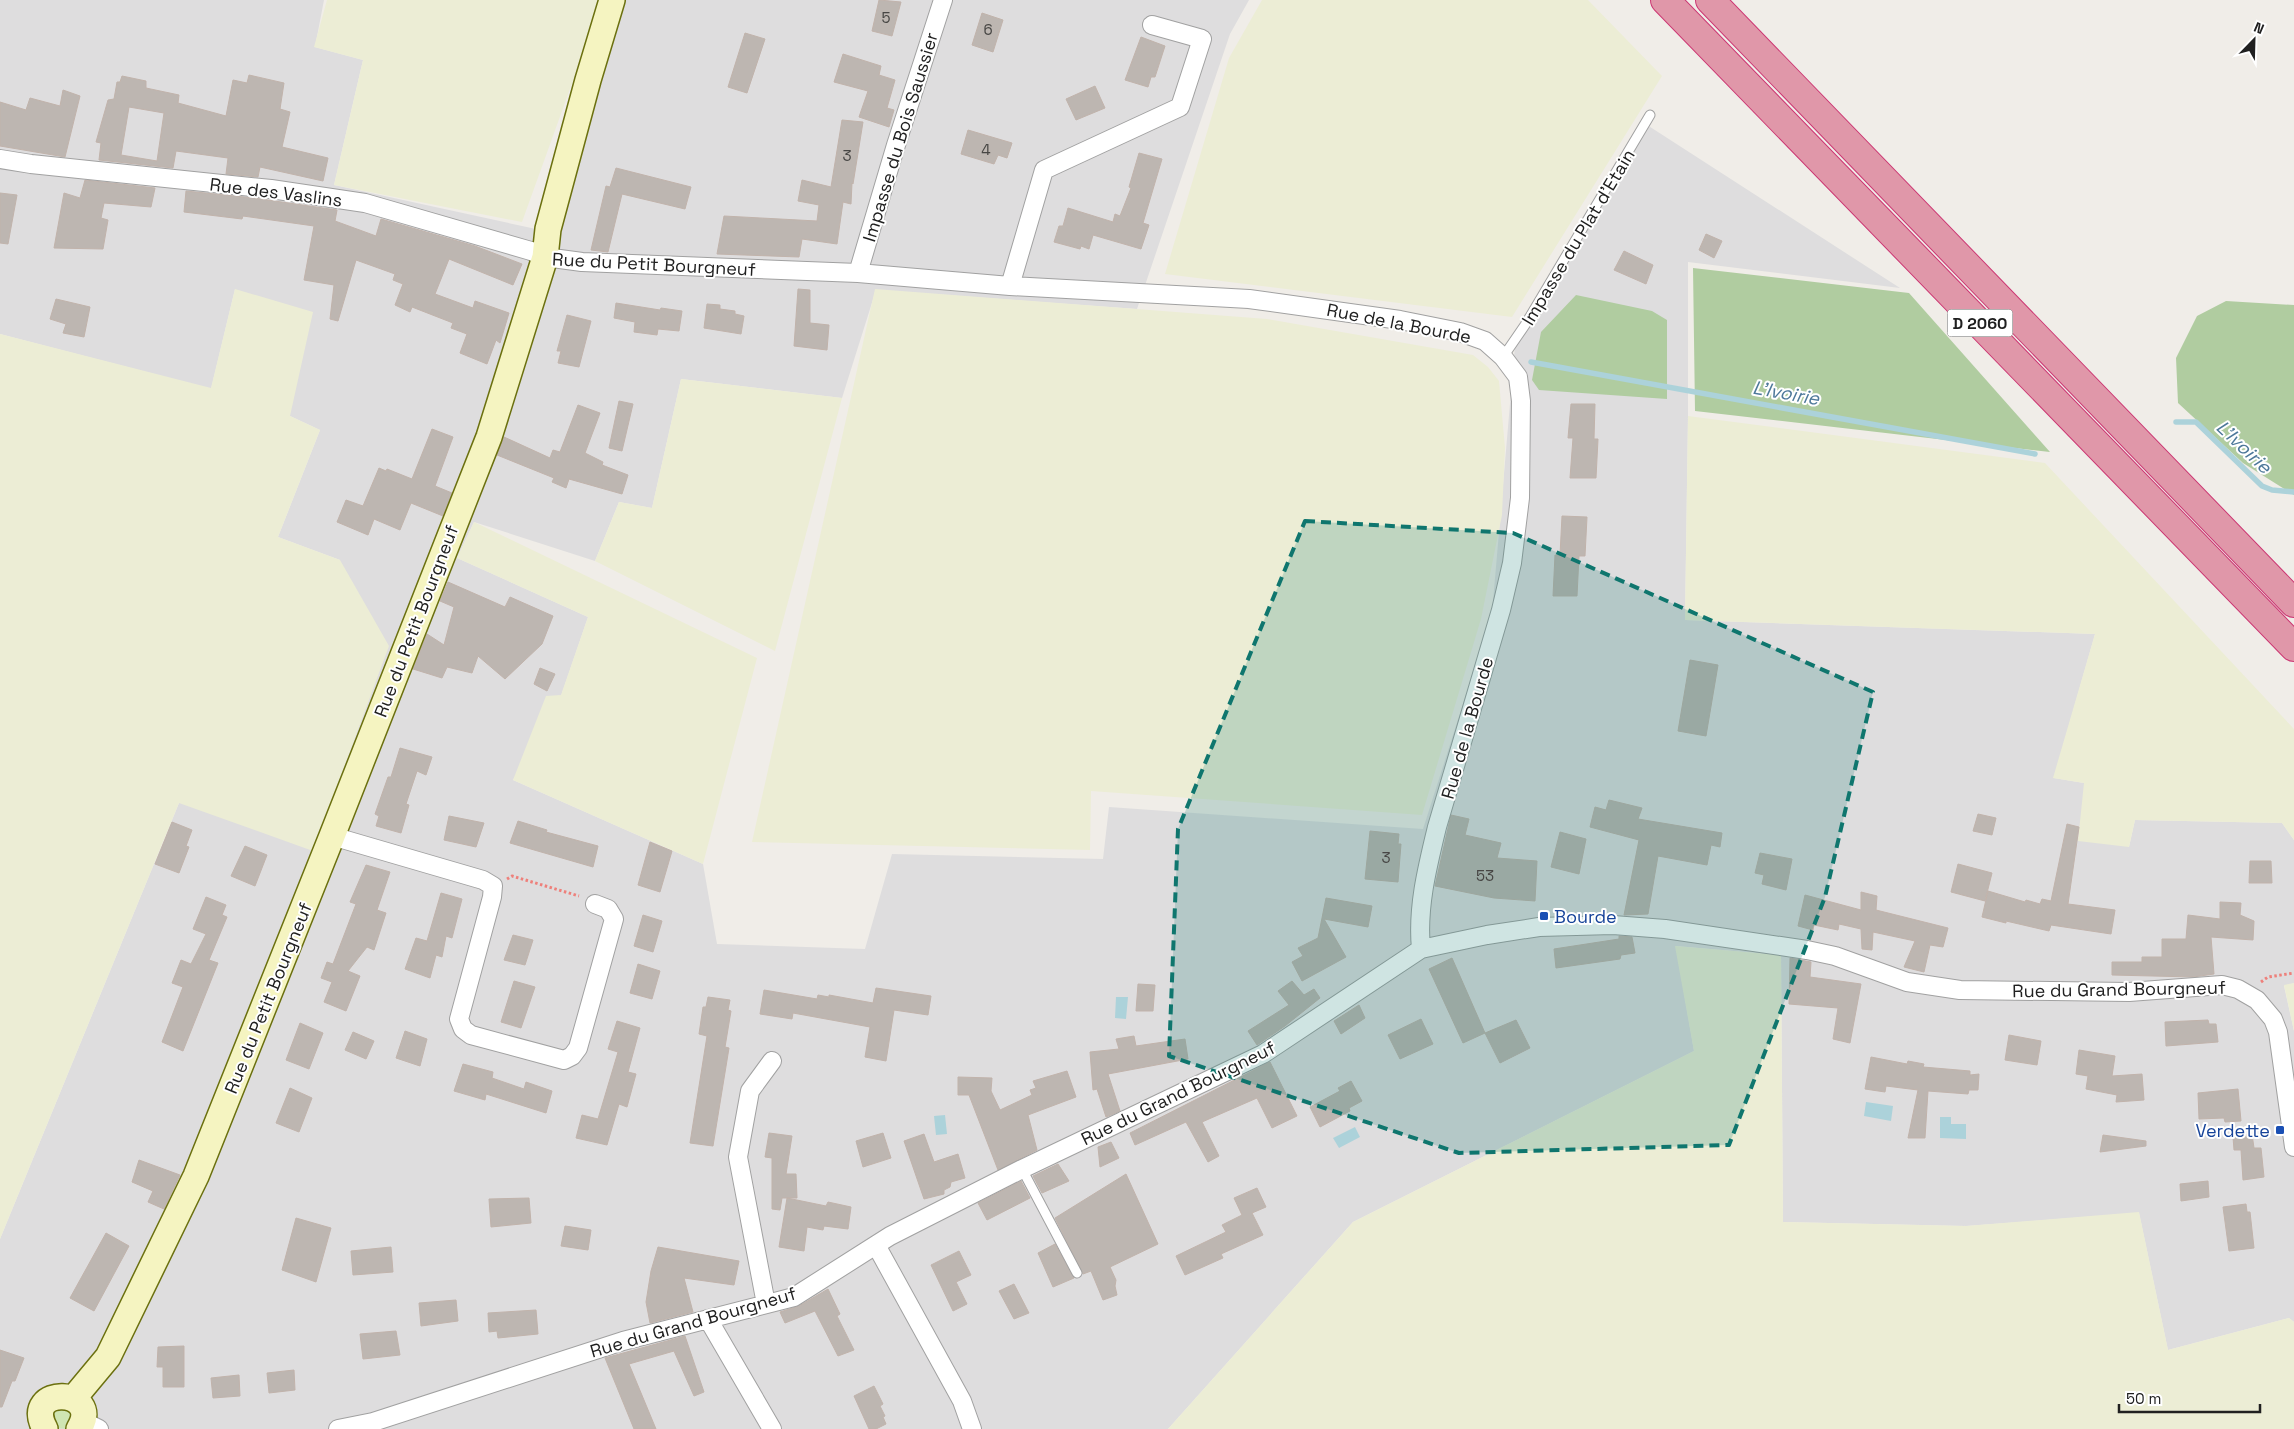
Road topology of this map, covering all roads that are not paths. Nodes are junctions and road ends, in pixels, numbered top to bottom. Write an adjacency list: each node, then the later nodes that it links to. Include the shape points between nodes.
1 (612, 0): 8 (street, via 548,229)
2 (943, 0): 9 (street, Impasse du Bois Saussier)
3 (1665, 0): 13 (highway, D 2060)
4 (1710, 0): 12 (highway, D 2060)
5 (1152, 25): 10 (street, via 1202,39 1180,107 1044,170)
6 (1650, 115): 11 (lane, Impasse du Plat d'Etain)
7 (0, 159): 8 (street, Rue des Vaslins, via 271,189 365,203)
8 (545, 257): 9 (street, Rue du Petit Bourgneuf, via 582,262); 14 (street, Rue du Petit Bourgneuf, via 488,437)
9 (858, 273): 10 (street, Rue du Petit Bourgneuf)
10 (1010, 286): 11 (street, Rue de la Bourde, via 1249,299 1334,310 1460,332 1486,341)
11 (1503, 357): 16 (street, Rue de la Bourde, via 1518,377 1521,401 1520,498 1512,564 1502,610 1428,864 1420,909)
12 (2294, 603)
13 (2294, 646)
14 (332, 836): 15 (street, via 483,880 493,886 459,1019 463,1029 564,1060 578,1048 614,919 608,909); 24 (street, Rue du Petit Bourgneuf, via 196,1176 108,1357)
15 (595, 904)
16 (1421, 949): 18 (street, Rue du Grand Bourgneuf, via 1539,927 1613,925 1674,930 1799,949 1835,956 1907,982 1960,990 2129,992 2222,985 2248,994 2265,1007 2278,1032); 19 (street, Rue du Grand Bourgneuf, via 1263,1054)
17 (772, 1061): 22 (street, via 750,1091 738,1157)
18 (2294, 1147)
19 (1022, 1169): 20 (street, Rue du Grand Bourgneuf); 21 (lane)
20 (876, 1245): 22 (street, Rue du Grand Bourgneuf, via 794,1297); 28 (street, via 962,1401)
21 (1077, 1273)
22 (766, 1304): 23 (street, Rue du Grand Bourgneuf)
23 (708, 1319): 26 (street, Rue du Grand Bourgneuf, via 623,1341 373,1422); 27 (street)
24 (84, 1419): 25 (street, Rue du Petit Bourgneuf, via 64,1395 57,1396 45,1404 41,1417)
25 (43, 1428)
26 (338, 1429)
27 (772, 1429)
28 (972, 1429)

